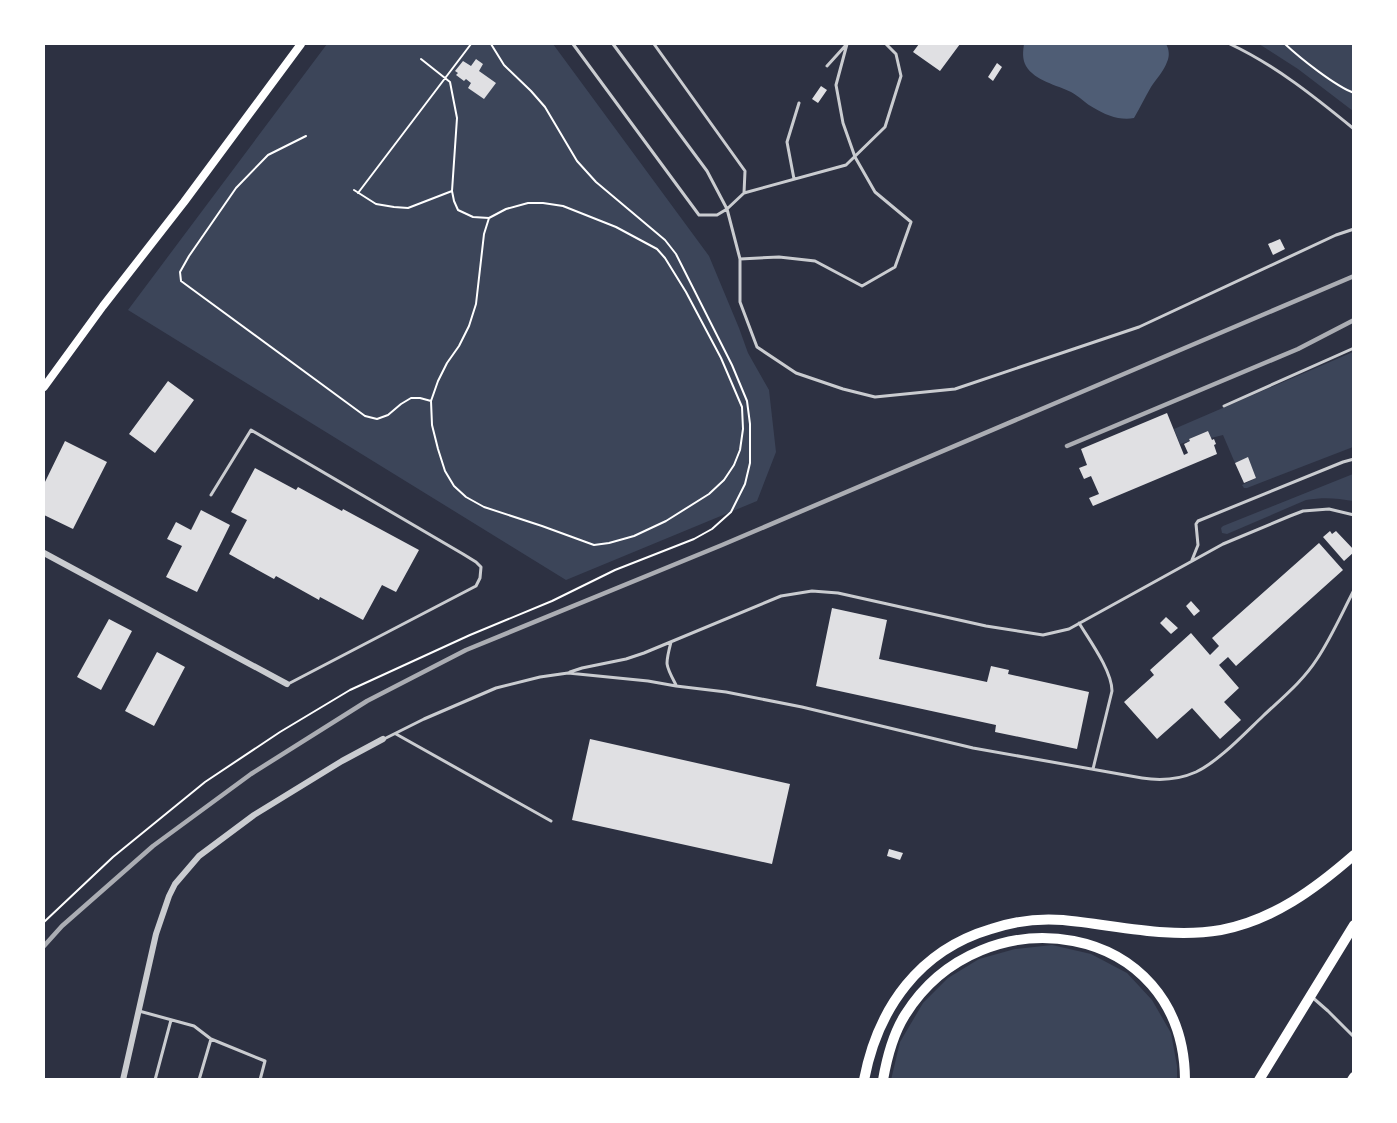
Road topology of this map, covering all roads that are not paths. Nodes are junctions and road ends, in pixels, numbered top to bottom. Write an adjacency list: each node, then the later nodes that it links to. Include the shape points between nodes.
1 (301, 44): 18 (main road)
2 (573, 44): 14 (lane, via 699,215 717,215)
3 (613, 44): 14 (lane, via 707,171)
4 (654, 44): 13 (lane, via 745,171)
5 (847, 44): 8 (lane); 11 (lane, via 836,85)
6 (886, 44): 11 (lane, via 896,54 901,76 885,127)
7 (1230, 44): 10 (lane, via 1291,79)
8 (827, 66)
9 (799, 103): 12 (lane, via 787,142)
10 (1353, 129)
11 (855, 157): 12 (lane, via 846,165); 16 (lane, via 875,192 911,222 895,267 862,286 814,261 779,257)
12 (794, 179): 13 (lane)
13 (744, 193): 14 (lane)
14 (727, 209): 16 (lane)
15 (1353, 229): 16 (lane, via 1139,327 955,389 875,397 796,373 758,347 740,303)
16 (740, 259)
17 (1353, 348): 19 (lane)
18 (44, 387)
19 (1224, 406)
20 (1353, 459): 24 (lane, via 1198,521 1198,545)
21 (210, 495): 29 (lane, via 250,430 481,567 476,586)
22 (1353, 515): 24 (lane, via 1329,509 1303,511)
23 (44, 553): 29 (street)
24 (1191, 561): 26 (lane)
25 (1353, 590): 33 (lane, via 1305,675 1212,762 1197,771 1162,780)
26 (1079, 623): 27 (lane, via 1043,634 813,591 781,596); 33 (lane, via 1112,685)
27 (671, 642): 28 (lane, via 626,659); 30 (lane, via 666,661)
28 (568, 673): 30 (lane); 31 (lane, via 496,688)
29 (287, 684)
30 (676, 686): 33 (lane, via 802,707 973,748)
31 (395, 733): 32 (lane); 34 (lane)
32 (383, 739): 38 (street, via 254,815 185,871 163,911)
33 (1093, 769)
34 (551, 821)
35 (1353, 855): 46 (highway, via 1288,904 1229,928 1169,933 1043,920 1005,924 968,936 939,953 906,984 879,1028)
36 (1353, 925): 37 (highway)
37 (1310, 996): 40 (lane); 49 (highway)
38 (139, 1011): 39 (lane); 42 (street)
39 (171, 1020): 41 (lane, via 194,1026); 43 (lane)
40 (1353, 1038)
41 (211, 1039): 44 (lane); 45 (lane, via 265,1061)
42 (123, 1080)
43 (155, 1080)
44 (199, 1080)
45 (260, 1080)
46 (864, 1080)
47 (883, 1080): 48 (highway, via 898,1028 914,1002 938,977 985,949 1042,938 1095,946 1144,976 1159,993 1175,1024 1185,1058)
48 (1185, 1080)
49 (1258, 1080)

